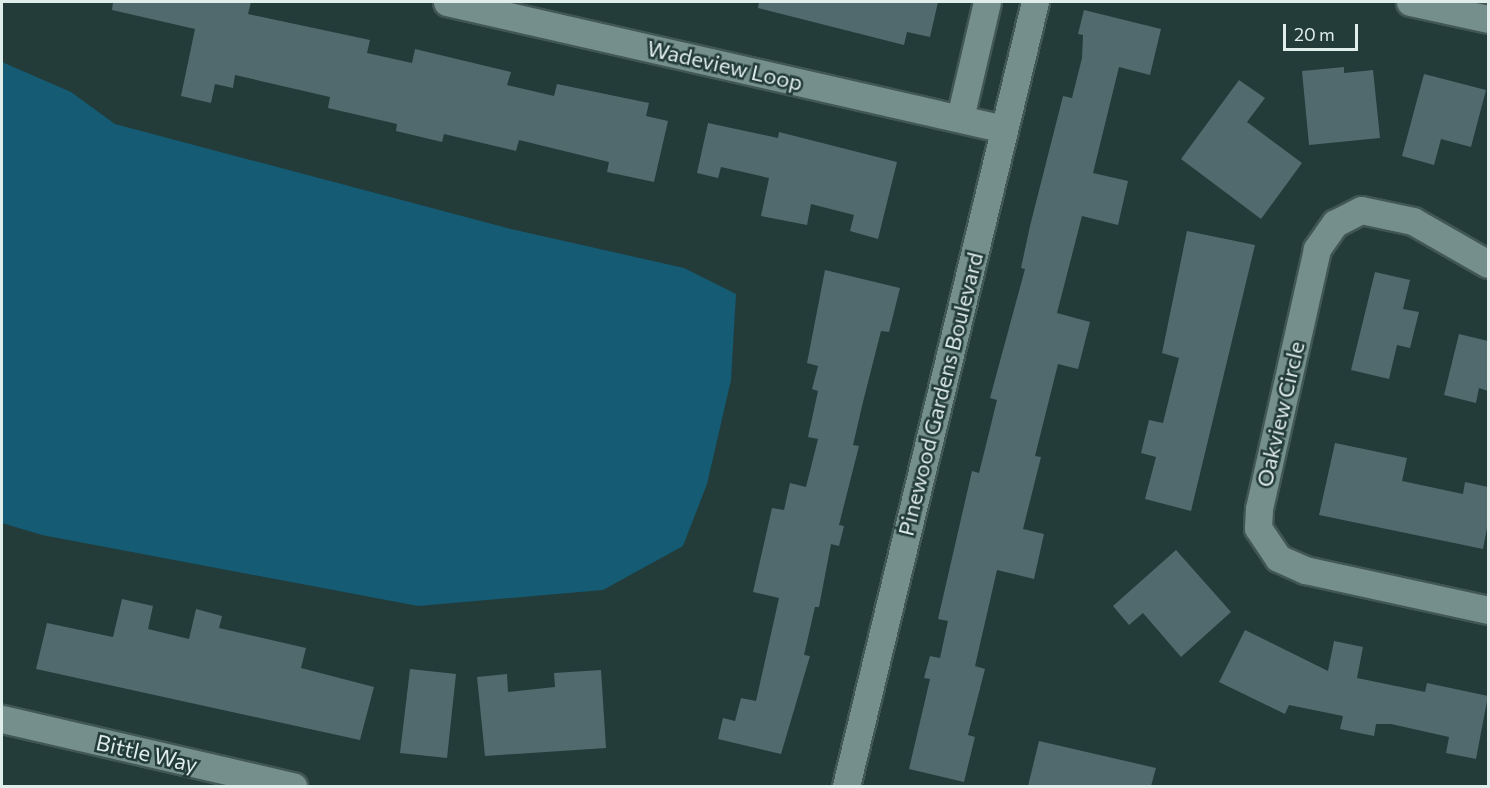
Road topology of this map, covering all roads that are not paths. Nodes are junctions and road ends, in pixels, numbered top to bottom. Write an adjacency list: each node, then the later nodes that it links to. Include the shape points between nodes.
1 (447, 2): 6 (street, Wadeview Loop)
2 (987, 2): 6 (street)
3 (1035, 2): 7 (street, Pinewood Gardens Boulevard)
4 (1410, 2): 5 (street)
5 (1488, 19)
6 (960, 118): 7 (street, Wadeview Loop)
7 (1004, 129): 12 (street, Pinewood Gardens Boulevard)
8 (1488, 264): 9 (street, Oakview Circle, via 1413,221 1361,210 1335,223 1317,249 1258,509 1258,528 1278,558 1305,570)
9 (1488, 610)
10 (2, 719): 11 (street, Bittle Way)
11 (293, 786)
12 (846, 786)

